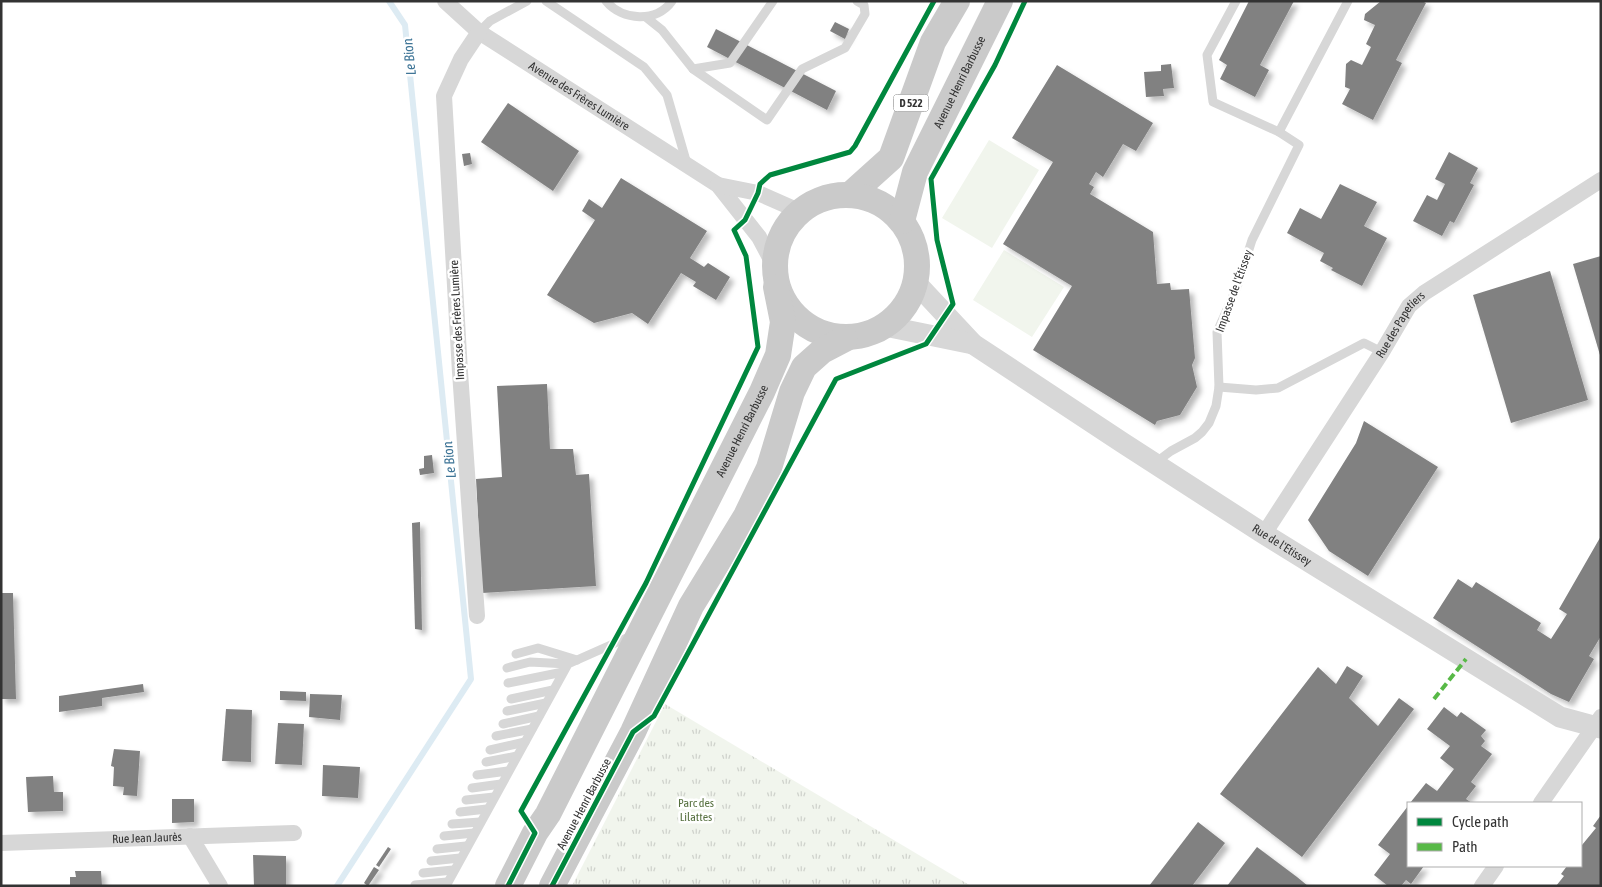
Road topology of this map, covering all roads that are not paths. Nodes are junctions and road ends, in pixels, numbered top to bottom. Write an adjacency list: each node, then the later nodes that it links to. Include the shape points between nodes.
1 (445, 1): 13 (street, Avenue des Frères Lumière)
2 (527, 1): 13 (lane, via 490,21)
3 (546, 1): 16 (lane, via 644,67 667,95)
4 (606, 1): 12 (lane, via 625,16)
5 (672, 1): 12 (lane, via 668,8)
6 (773, 1): 14 (lane, via 730,63)
7 (857, 1): 14 (lane, via 864,5 865,14 845,48 802,69 767,120)
8 (957, 1): 19 (main road, D 522, via 933,42 891,158)
9 (1000, 1): 21 (main road, Avenue Henri Barbusse / D 522, via 914,172)
10 (1236, 1): 15 (lane, via 1207,55 1213,102)
11 (1348, 1): 15 (lane)
12 (647, 18): 14 (lane, via 662,30)
13 (479, 32): 16 (street, Avenue des Frères Lumière); 31 (street, Impasse des Frères Lumière, via 461,59 444,96)
14 (693, 69)
15 (1279, 132): 28 (lane, Impasse de l'Étissey, via 1299,145 1252,240 1217,332)
16 (687, 165): 18 (street, Avenue des Frères Lumière)
17 (1601, 180): 27 (street, Rue des Papetiers, via 1424,293 1410,306)
18 (718, 185): 20 (street, Avenue des Frères Lumière, via 758,193); 22 (street, Avenue des Frères Lumière, via 759,237)
19 (851, 194): 20 (main road, via 820,198); 21 (main road, via 878,202)
20 (799, 211): 22 (main road, via 782,233 774,258)
21 (902, 221): 23 (main road, via 917,255)
22 (776, 277): 25 (main road, via 791,314 815,332); 32 (main road, Avenue Henri Barbusse, via 783,322 778,355)
23 (916, 283): 24 (main road, via 909,301); 26 (street, Rue de l'Etissey)
24 (885, 326): 25 (main road, via 870,335); 26 (street, Rue de l'Etissey)
25 (845, 339): 78 (main road, Avenue Henri Barbusse, via 822,351 804,367 792,392 770,468 746,516 691,606 633,732)
26 (973, 344): 29 (street, Rue de l'Etissey)
27 (1382, 352): 28 (lane, via 1364,343 1278,388); 30 (street, Rue des Papetiers)
28 (1218, 387): 29 (lane, Impasse de l'Étissey, via 1216,406 1209,424)
29 (1154, 463): 30 (street, Rue de l'Etissey)
30 (1264, 534): 44 (street, Rue de l'Etissey, via 1560,717)
31 (477, 616)
32 (639, 633): 34 (lane); 77 (main road, Avenue Henri Barbusse)
33 (516, 654): 34 (lane, via 538,648)
34 (577, 660): 36 (lane)
35 (507, 668): 36 (lane, via 530,662)
36 (566, 668): 37 (lane); 38 (lane)
37 (508, 683)
38 (553, 690): 39 (lane); 40 (lane)
39 (511, 699)
40 (546, 704): 41 (lane); 42 (lane)
41 (508, 711)
42 (539, 716): 43 (lane); 45 (lane)
43 (503, 724)
44 (1599, 724): 57 (street)
45 (532, 729): 46 (lane); 47 (lane)
46 (496, 736)
47 (524, 742): 48 (lane); 49 (lane)
48 (490, 750)
49 (516, 756): 50 (lane); 51 (lane)
50 (486, 762)
51 (508, 771): 52 (lane); 53 (lane)
52 (477, 776)
53 (501, 784): 54 (lane); 55 (lane)
54 (472, 788)
55 (494, 797): 56 (lane); 58 (lane)
56 (466, 800)
57 (1542, 802)
58 (487, 810): 59 (lane); 60 (lane)
59 (460, 812)
60 (480, 822): 61 (lane); 63 (lane)
61 (452, 824)
62 (294, 833): 64 (street, Rue Jean Jaurès)
63 (474, 833): 65 (lane); 67 (lane)
64 (190, 836): 66 (street, Rue Jean Jaurès); 76 (street)
65 (444, 836)
66 (1, 842)
67 (466, 846): 68 (lane); 69 (lane)
68 (438, 849)
69 (460, 858): 70 (lane); 72 (lane)
70 (432, 861)
71 (1495, 867): 79 (street)
72 (453, 870): 73 (lane); 74 (lane)
73 (423, 873)
74 (446, 884): 75 (lane)
75 (415, 885)
76 (220, 886)
77 (508, 886)
78 (552, 886)
79 (1482, 886)

